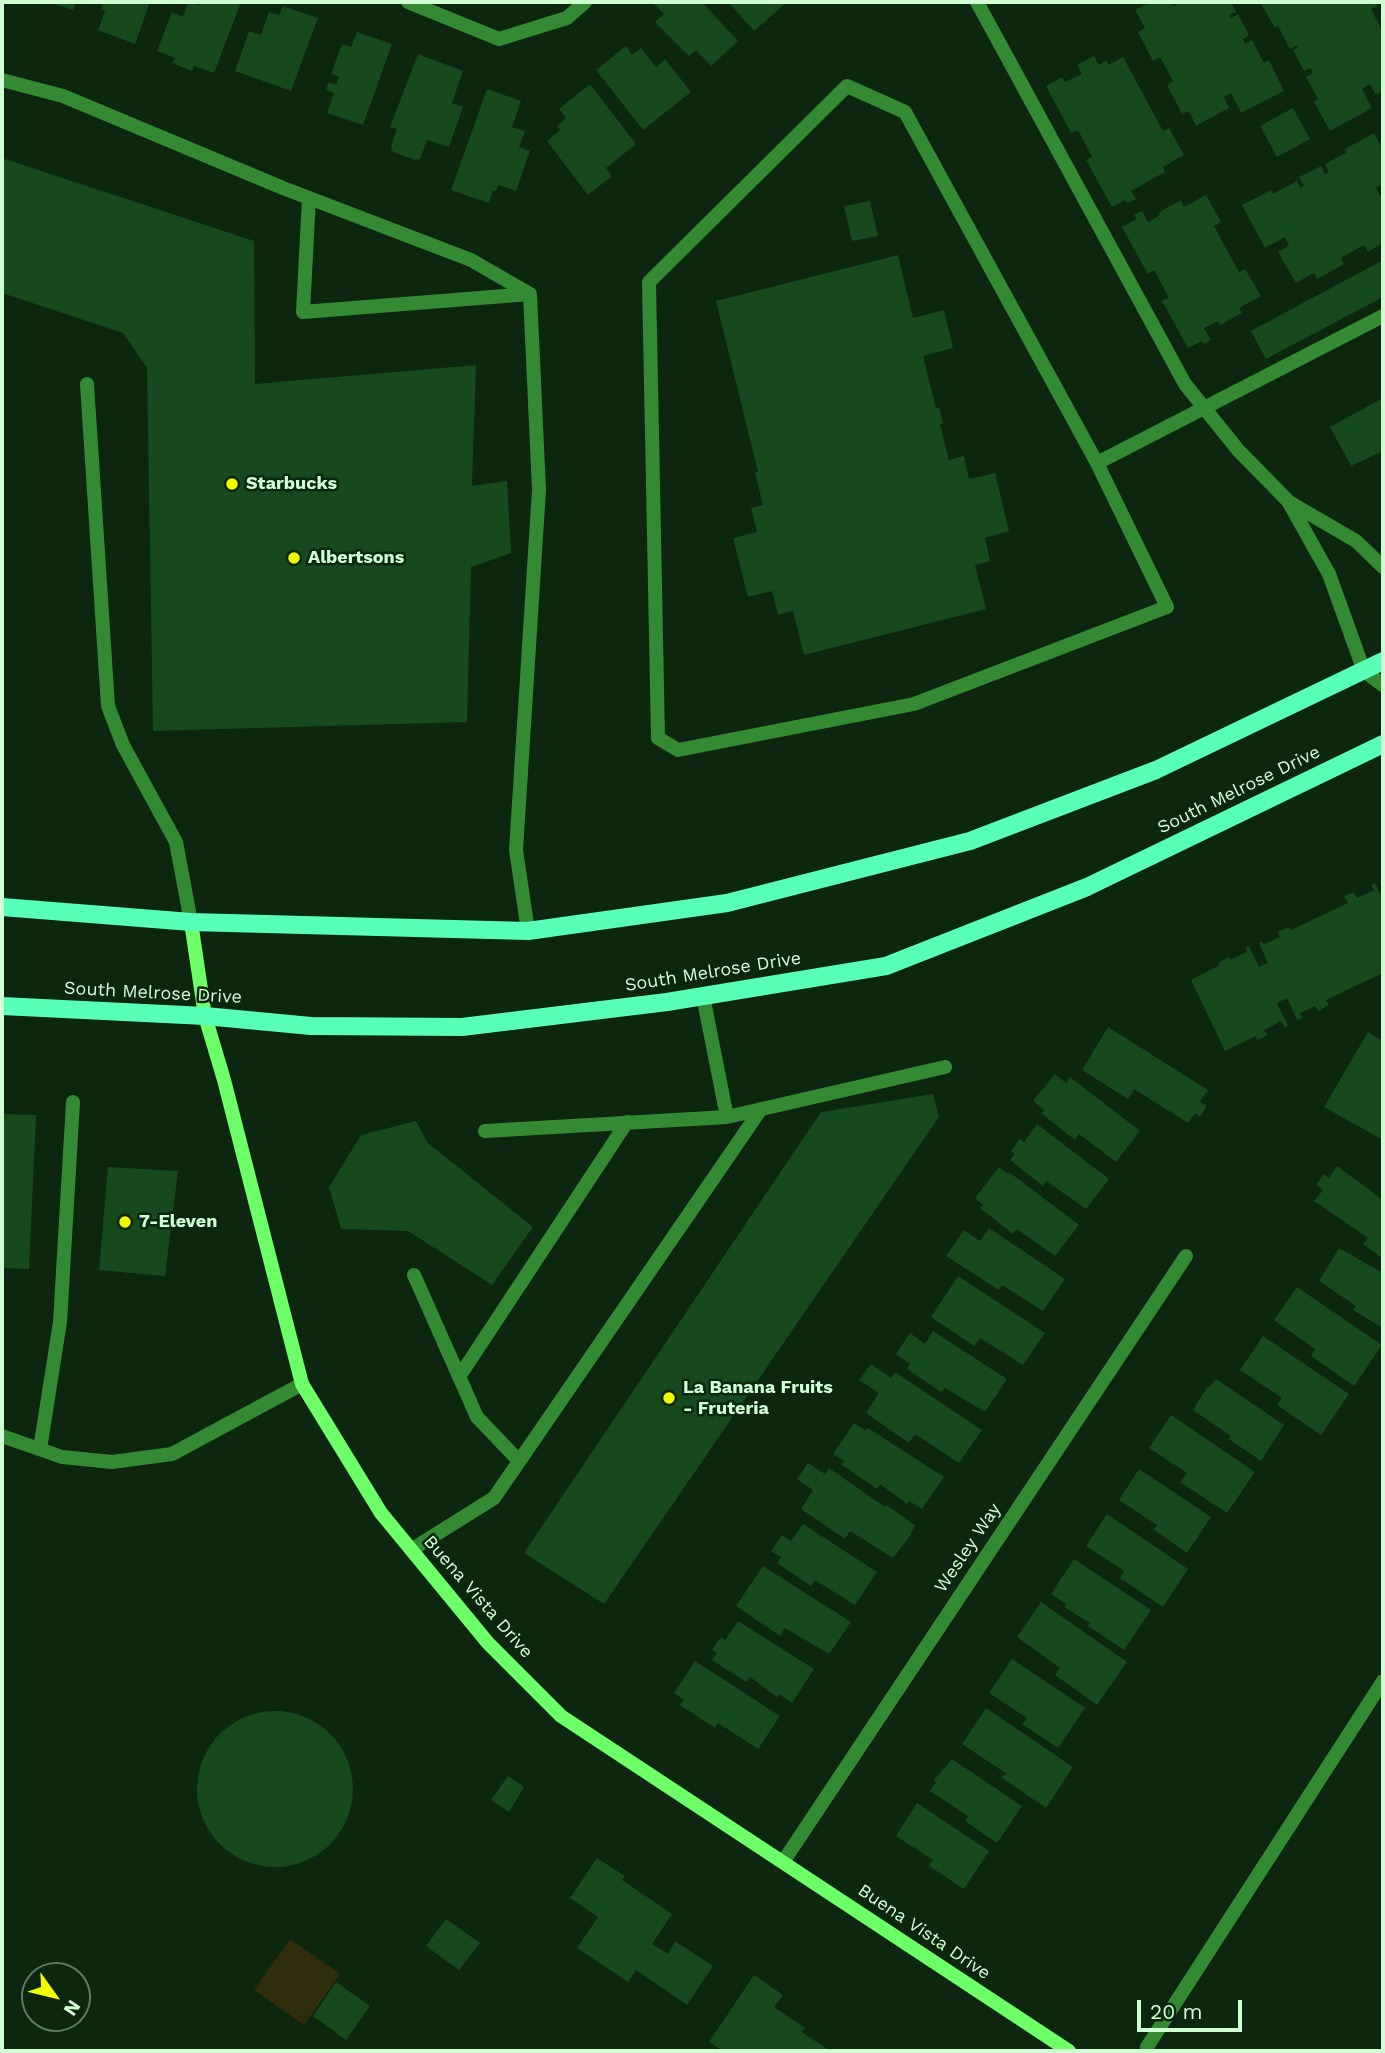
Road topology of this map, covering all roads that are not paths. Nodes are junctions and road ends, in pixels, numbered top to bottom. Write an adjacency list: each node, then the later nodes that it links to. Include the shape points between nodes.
1 (408, 2): 2 (street, via 499,39 567,18)
2 (585, 2)
3 (977, 2): 9 (street, via 1185,384)
4 (2, 80): 5 (street, via 63,96)
5 (309, 198): 6 (street, via 471,260); 6 (street, via 303,312)
6 (530, 294): 19 (street, via 539,490 516,850)
7 (1383, 316): 9 (street)
8 (87, 384): 18 (street, via 108,706 176,842)
9 (1205, 408): 10 (street); 11 (street)
10 (1097, 463): 10 (street, via 1167,607 914,704 678,750 658,738 649,282 847,86 905,112)
11 (1288, 501): 12 (street, via 1356,541); 14 (street, via 1329,574)
12 (1383, 567)
13 (1383, 661): 14 (main road)
14 (1364, 671): 15 (street); 19 (main road, via 1156,770 970,841 727,903)
15 (1383, 685)
16 (1383, 744): 20 (main road, South Melrose Drive, via 1087,887 886,966)
17 (2, 907): 18 (main road)
18 (191, 922): 19 (main road); 22 (street, Buena Vista Drive)
19 (528, 931)
20 (703, 996): 22 (main road, South Melrose Drive, via 462,1027 312,1026); 26 (street)
21 (2, 1006): 22 (main road, South Melrose Drive)
22 (205, 1016): 32 (street, Buena Vista Drive)
23 (945, 1067): 25 (street)
24 (73, 1102): 34 (street, via 60,1322)
25 (761, 1109): 26 (street); 35 (street)
26 (727, 1117): 27 (street)
27 (626, 1122): 28 (street); 31 (street)
28 (485, 1131)
29 (1186, 1256): 38 (street, Wesley Way)
30 (414, 1275): 31 (street)
31 (459, 1377): 35 (street, via 477,1417)
32 (303, 1384): 34 (street, via 172,1454 112,1462); 36 (street, Buena Vista Drive, via 381,1513)
33 (2, 1436): 34 (street)
34 (40, 1450)
35 (519, 1461): 36 (street, via 494,1498)
36 (411, 1550): 38 (street, Buena Vista Drive, via 488,1643 561,1716)
37 (1383, 1681): 39 (street)
38 (783, 1862): 40 (street, Buena Vista Drive)
39 (1147, 2047)
40 (1069, 2051)

